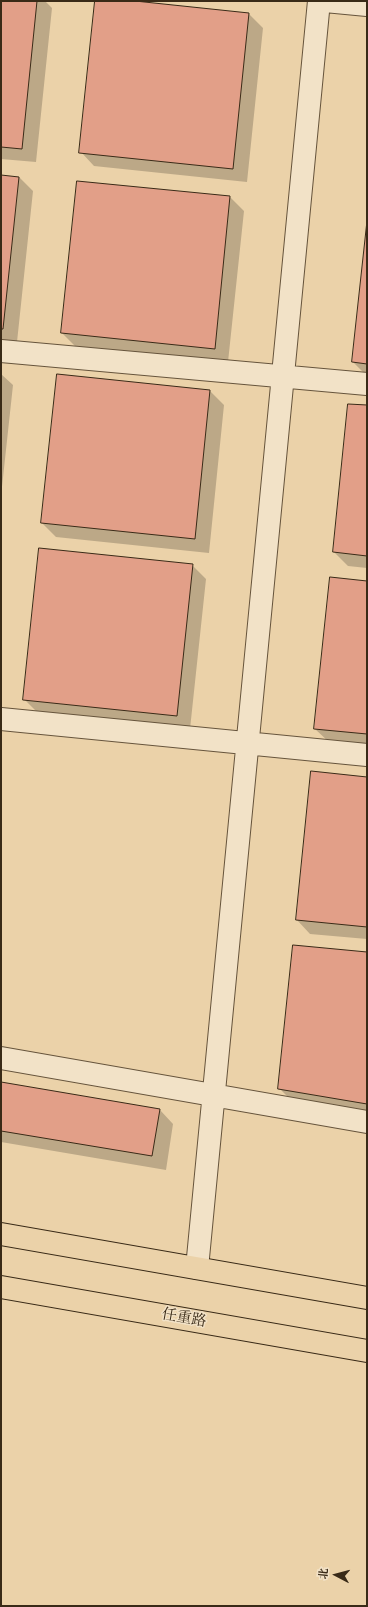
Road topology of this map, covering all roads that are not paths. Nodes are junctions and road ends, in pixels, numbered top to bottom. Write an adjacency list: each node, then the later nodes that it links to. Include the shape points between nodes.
1 (319, 1): 5 (lane)
2 (325, 1): 3 (lane)
3 (367, 5)
4 (1, 351): 5 (lane)
5 (283, 377): 6 (lane); 8 (lane)
6 (367, 384)
7 (1, 720): 8 (lane)
8 (247, 743): 9 (lane); 11 (lane)
9 (367, 755)
10 (1, 1058): 11 (lane)
11 (214, 1095): 12 (lane); 14 (lane)
12 (367, 1122)
13 (1, 1234): 14 (main road)
14 (197, 1268): 16 (main road)
15 (1, 1287): 17 (main road, 任重路)
16 (367, 1298)
17 (367, 1351)

